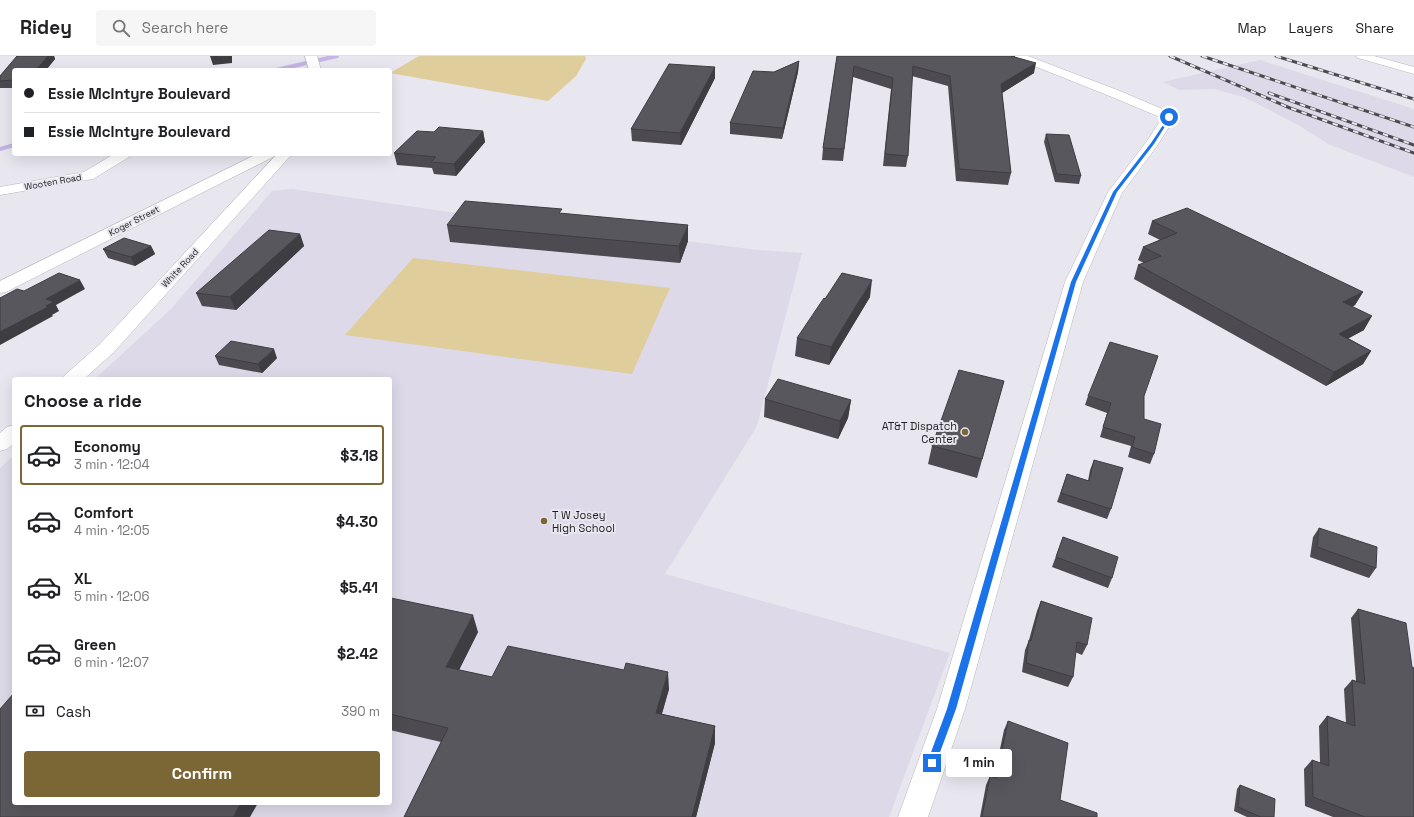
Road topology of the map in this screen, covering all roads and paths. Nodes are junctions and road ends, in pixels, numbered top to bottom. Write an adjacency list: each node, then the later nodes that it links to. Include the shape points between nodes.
1 (1018, 56): 12 (street, via 1169,117 1115,192 1074,282 951,709)
2 (1362, 56): 3 (street)
3 (1414, 72)
4 (121, 156): 7 (street, Wooten Road, via 88,176)
5 (264, 156): 8 (street, Koger Street)
6 (283, 156): 9 (street, White Road, via 107,348)
7 (0, 191)
8 (0, 288)
9 (74, 377)
10 (12, 434): 11 (street)
11 (0, 444)
12 (913, 817)

